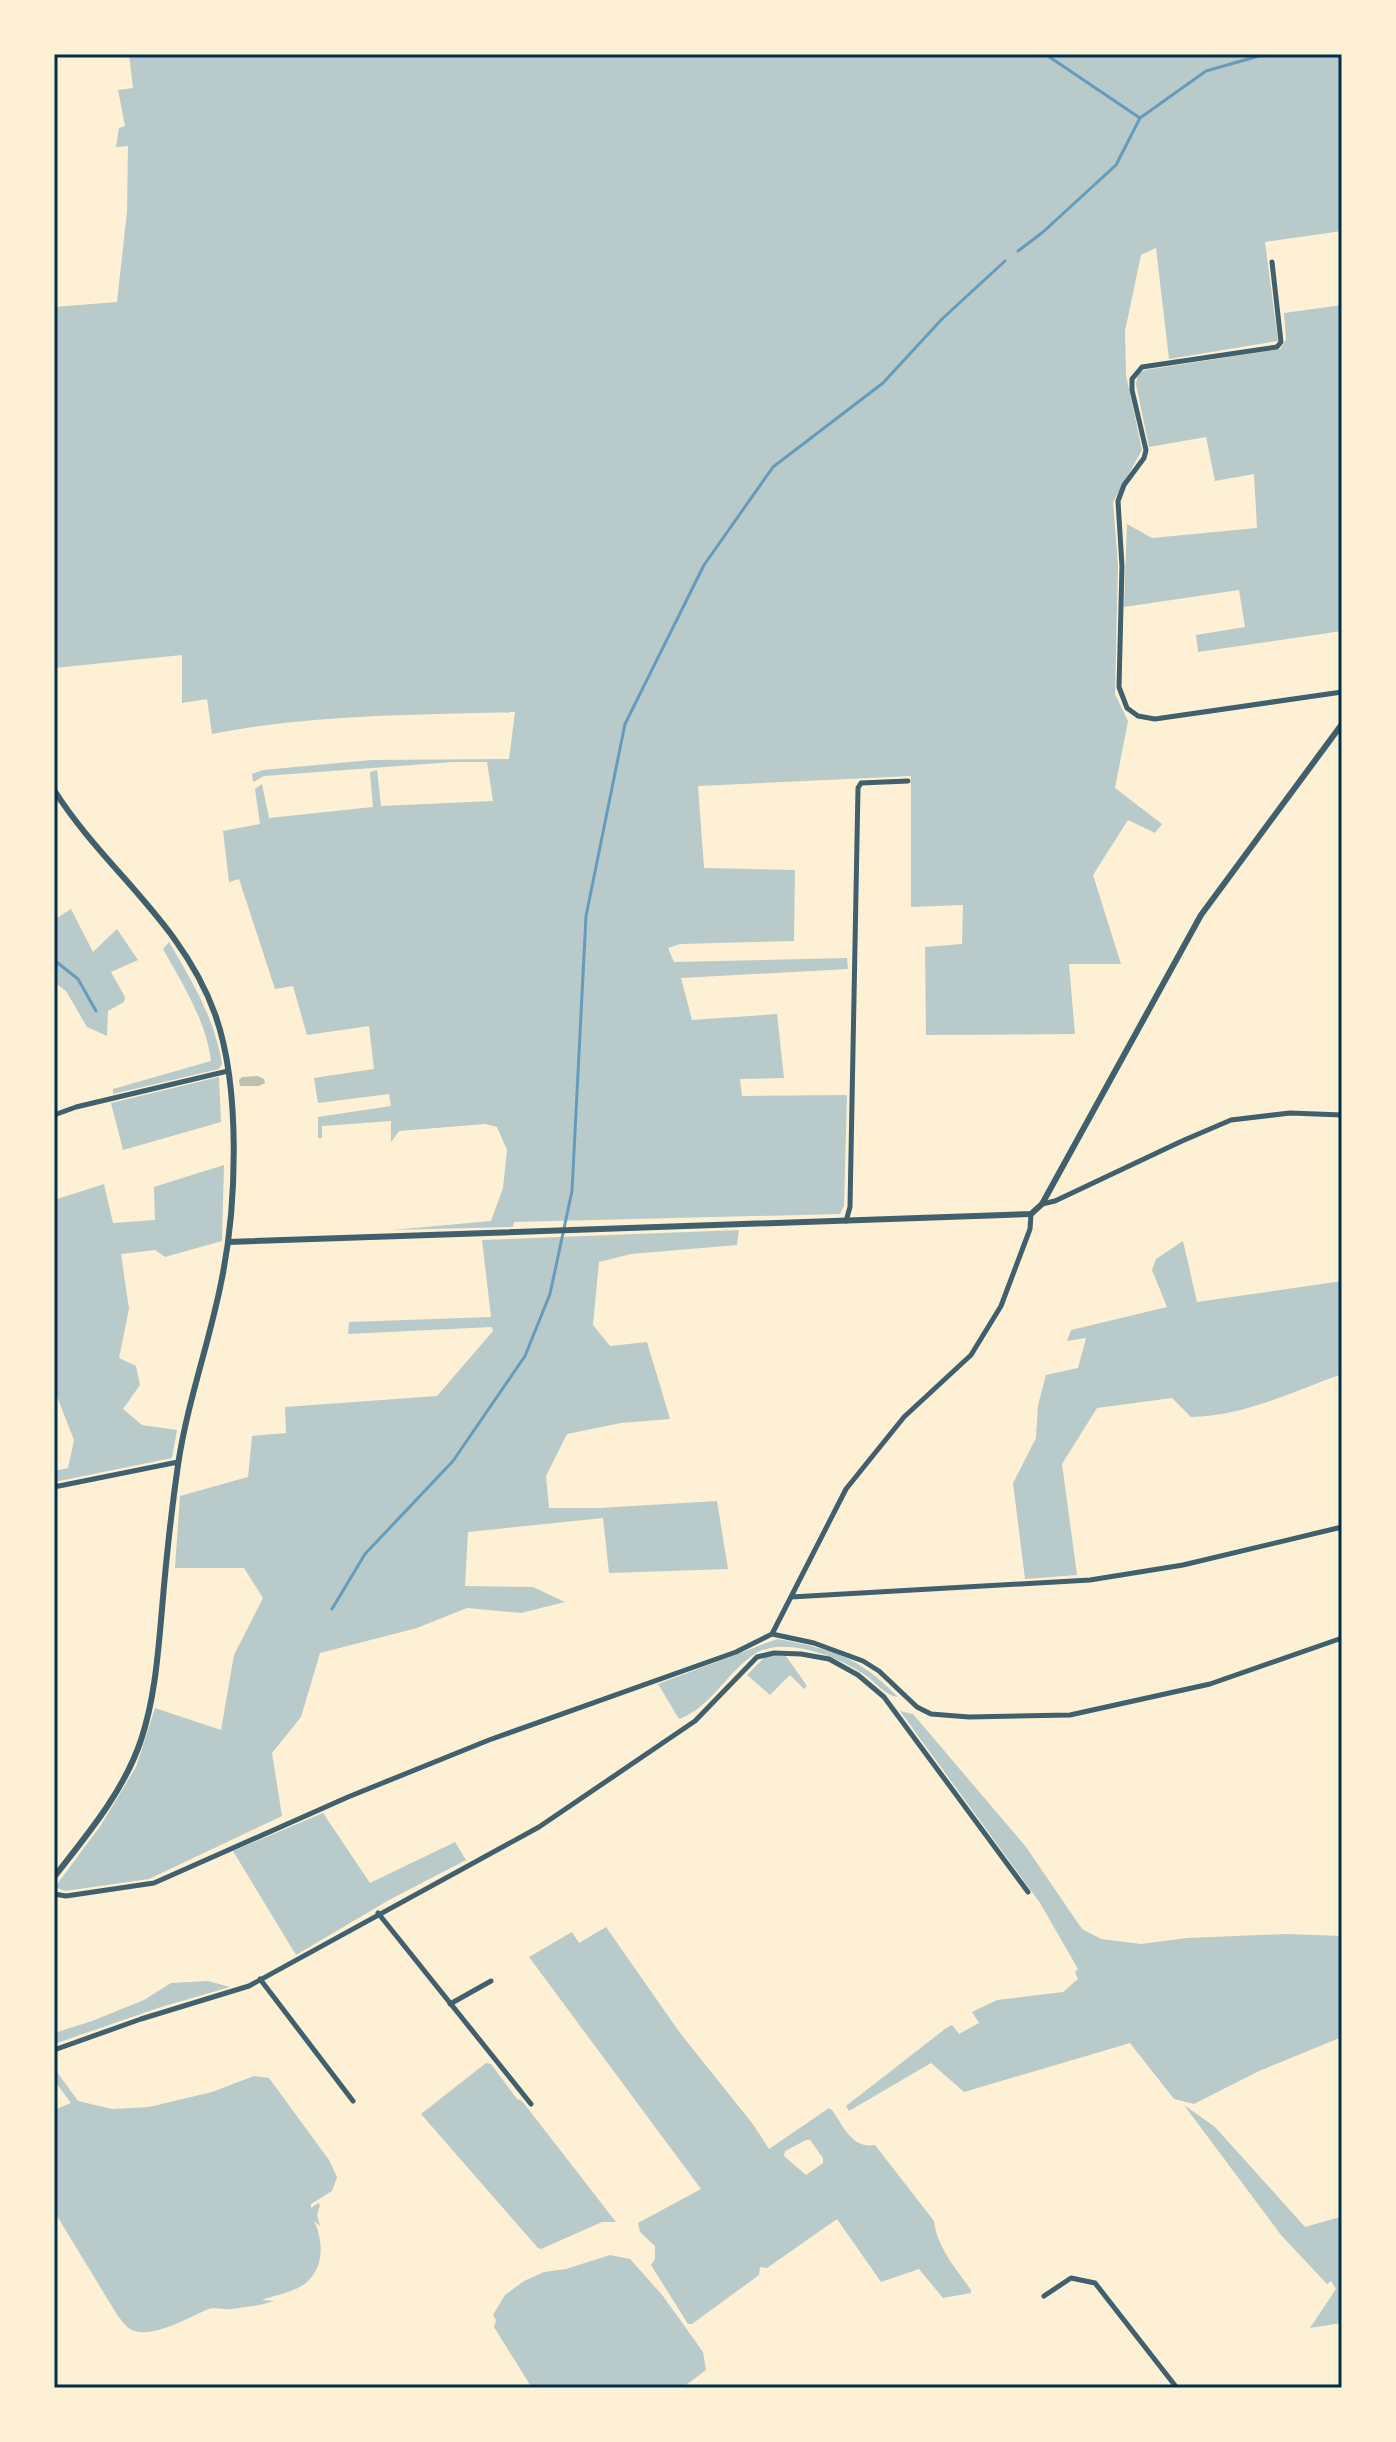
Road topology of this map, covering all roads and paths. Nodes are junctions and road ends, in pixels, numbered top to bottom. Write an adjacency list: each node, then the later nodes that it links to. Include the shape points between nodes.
1 (1272, 262): 2 (street, via 1281,342 1277,347 1142,367 1132,379 1146,450 1118,501 1119,687 1127,708 1155,719)
2 (1342, 692)
3 (1342, 724): 9 (street, via 1201,915)
4 (908, 781): 11 (street, via 861,783 858,788)
5 (54, 790): 6 (street, via 187,954 214,1012)
6 (228, 1071): 7 (street); 12 (street)
7 (54, 1115)
8 (1342, 1115): 9 (street, via 1290,1113 1231,1120)
9 (1042, 1204): 10 (street)
10 (1031, 1214): 11 (street); 16 (street, via 1001,1306 979,1343 904,1417 846,1489)
11 (846, 1221): 12 (street)
12 (228, 1242): 13 (street)
13 (178, 1462): 14 (street); 19 (street, via 157,1664 141,1740 118,1788)
14 (54, 1487)
15 (1342, 1527): 16 (street, via 1183,1565 1090,1580)
16 (791, 1597): 17 (street)
17 (772, 1634): 18 (street, via 863,1661 931,1714 969,1717 1070,1715 1210,1684); 21 (street, via 736,1652 489,1740 154,1883)
18 (1342, 1638)
19 (54, 1877)
20 (1028, 1892): 22 (street, via 884,1697 829,1659 774,1653 757,1657 695,1721 539,1827)
21 (54, 1894)
22 (378, 1913): 23 (street); 25 (street)
23 (260, 1979): 26 (street); 27 (street)
24 (491, 1981): 25 (street)
25 (450, 2004): 28 (street)
26 (54, 2050)
27 (353, 2101)
28 (531, 2104)
29 (1044, 2296): 30 (street, via 1071,2278 1095,2283)
30 (1177, 2388)

